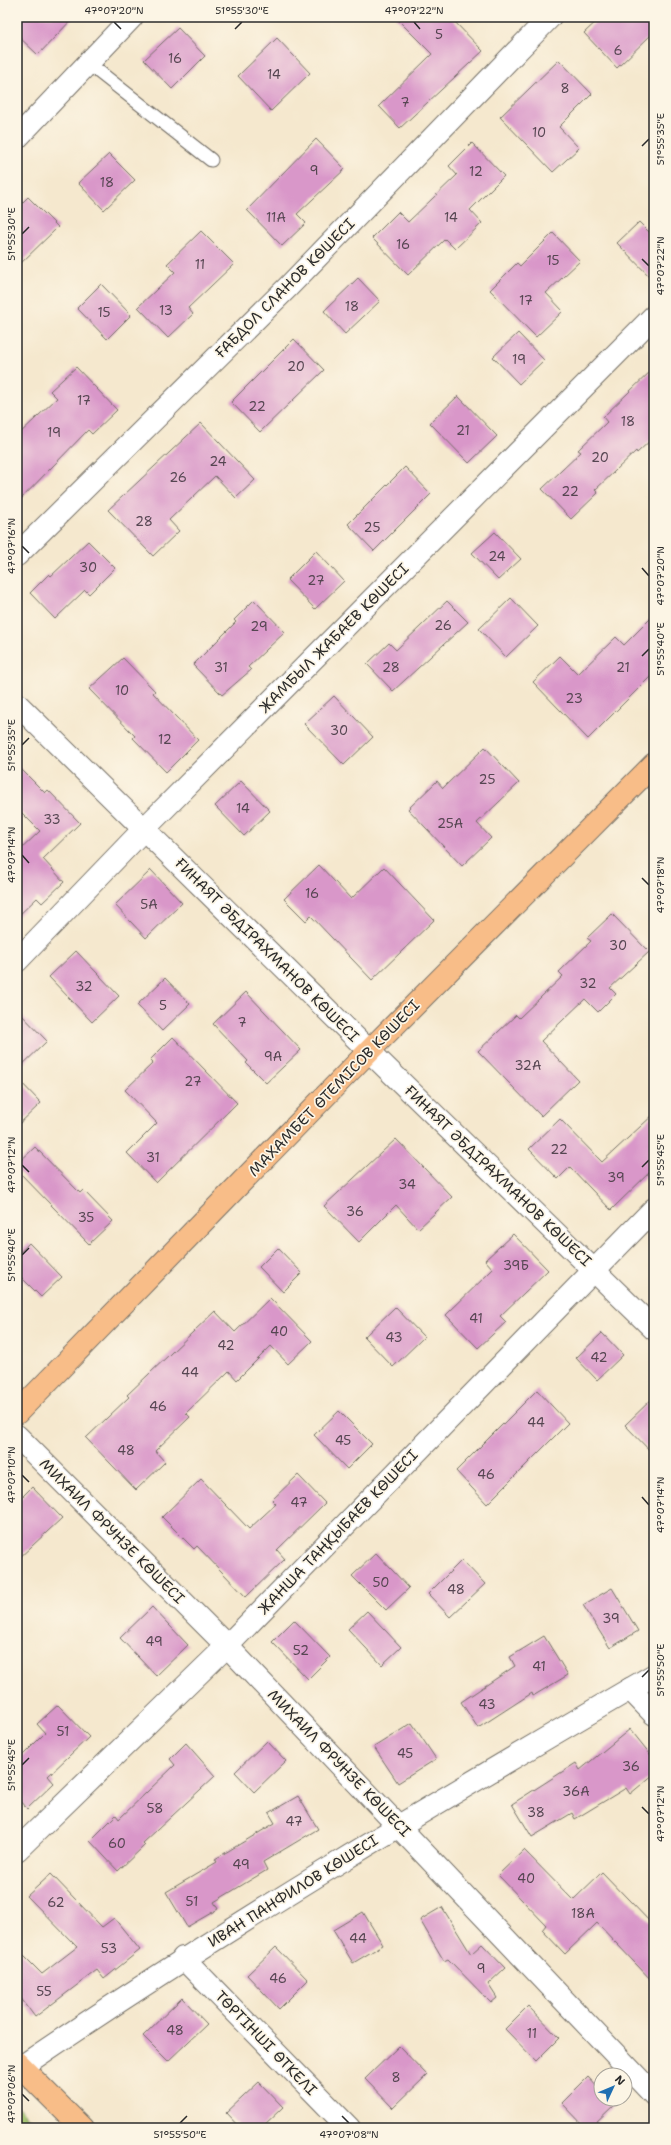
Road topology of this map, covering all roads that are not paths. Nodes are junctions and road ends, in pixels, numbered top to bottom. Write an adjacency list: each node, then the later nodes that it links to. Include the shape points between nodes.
1 (132, 17): 3 (street)
2 (550, 17): 7 (street, ҒАБДОЛ СЛАНОВ КӨШЕСІ, via 288,287)
3 (89, 64): 4 (street); 5 (lane)
4 (17, 138)
5 (211, 160)
6 (654, 316): 10 (street, ЖАМБЫЛ ЖАБАЕВ КӨШЕСІ)
7 (17, 555)
8 (17, 704): 10 (street, ҒИНАЯТ ӘБДІРАХМАНОВ КӨШЕСІ)
9 (654, 764): 12 (main road, МАХАМБЕТ ӨТЕМІСОВ КӨШЕСІ)
10 (144, 829): 11 (street, ЖАМБЫЛ ЖАБАЕВ КӨШЕСІ); 12 (street, ҒИНАЯТ ӘБДІРАХМАНОВ КӨШЕСІ)
11 (17, 961)
12 (369, 1051): 14 (street, ҒИНАЯТ ӘБДІРАХМАНОВ КӨШЕСІ); 16 (main road, МАХАМБЕТ ӨТЕМІСОВ КӨШЕСІ)
13 (654, 1209): 14 (street, ЖАНША ТАҢҚЫБАЕВ КӨШЕСІ)
14 (594, 1270): 15 (street, ҒИНАЯТ ӘБДІРАХМАНОВ КӨШЕСІ); 18 (street, ЖАНША ТАҢҚЫБАЕВ КӨШЕСІ)
15 (654, 1329)
16 (17, 1413)
17 (17, 1436): 18 (street, МИХАИЛ ФРУНЗЕ КӨШЕСІ)
18 (227, 1646): 22 (street, МИХАИЛ ФРУНЗЕ КӨШЕСІ); 23 (street, ЖАНША ТАҢҚЫБАЕВ КӨШЕСІ)
19 (654, 1675): 20 (street, ИВАН ПАНФИЛОВ КӨШЕСІ)
20 (630, 1689): 21 (street); 22 (street, ИВАН ПАНФИЛОВ КӨШЕСІ)
21 (654, 1714)
22 (399, 1826): 24 (street, ИВАН ПАНФИЛОВ КӨШЕСІ); 26 (street, МИХАИЛ ФРУНЗЕ КӨШЕСІ)
23 (17, 1850)
24 (183, 1958): 25 (street, ИВАН ПАНФИЛОВ КӨШЕСІ); 28 (street, ТӨРТІНШІ ӨТКЕЛІ)
25 (19, 2065): 27 (main road)
26 (654, 2096)
27 (82, 2128)
28 (348, 2128)

